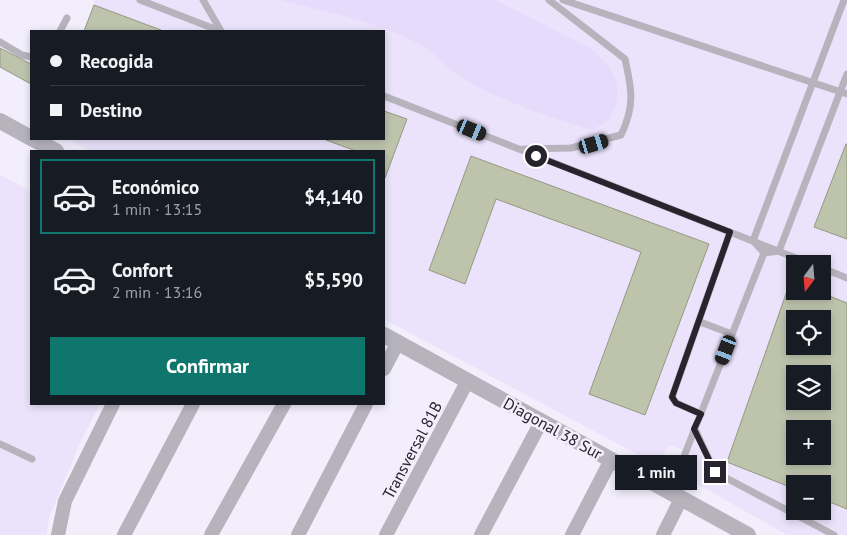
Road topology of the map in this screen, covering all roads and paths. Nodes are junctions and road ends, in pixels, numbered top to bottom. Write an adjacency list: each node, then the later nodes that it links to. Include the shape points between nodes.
1 (140, 0): 8 (lane)
2 (203, 0): 9 (lane)
3 (549, 0): 19 (lane, via 626,59 632,100 629,118 621,135 594,144)
4 (563, 0): 13 (lane)
5 (844, 0): 13 (lane)
6 (67, 18): 7 (lane)
7 (61, 30)
8 (217, 30)
9 (219, 30)
10 (0, 42): 11 (lane)
11 (30, 57)
12 (847, 74): 14 (lane)
13 (813, 82): 14 (lane); 22 (lane)
14 (844, 93): 23 (lane)
15 (385, 96): 19 (lane)
16 (0, 121): 17 (street)
17 (30, 137)
18 (36, 140): 20 (street)
19 (519, 149): 21 (lane)
20 (54, 150)
21 (730, 232): 22 (lane); 28 (lane)
22 (753, 241): 23 (lane); 24 (lane)
23 (778, 251): 24 (lane); 25 (lane)
24 (764, 253): 29 (lane)
25 (788, 255)
26 (831, 272): 27 (lane)
27 (847, 278)
28 (700, 322): 29 (lane); 37 (lane, via 672,397 676,403)
29 (732, 334): 37 (lane)
30 (390, 339): 31 (street); 32 (street, Diagonal 38 Sur)
31 (385, 364)
32 (467, 382): 38 (street, Diagonal 38 Sur); 49 (street, Transversal 81B)
33 (113, 405): 45 (street, via 65,501)
34 (192, 405): 46 (street)
35 (283, 405): 47 (street)
36 (365, 405): 48 (street)
37 (701, 414): 39 (lane)
38 (541, 422): 42 (street, Diagonal 38 Sur); 50 (street)
39 (694, 429): 43 (lane); 53 (lane, via 715,472)
40 (0, 444): 41 (lane)
41 (32, 459)
42 (611, 460): 43 (street, Diagonal 38 Sur); 51 (street)
43 (676, 495): 44 (street, Diagonal 38 Sur); 52 (street)
44 (746, 534)
45 (58, 535)
46 (124, 535)
47 (211, 535)
48 (298, 535)
49 (386, 535)
50 (481, 535)
51 (572, 535)
52 (663, 535)
53 (834, 535)

